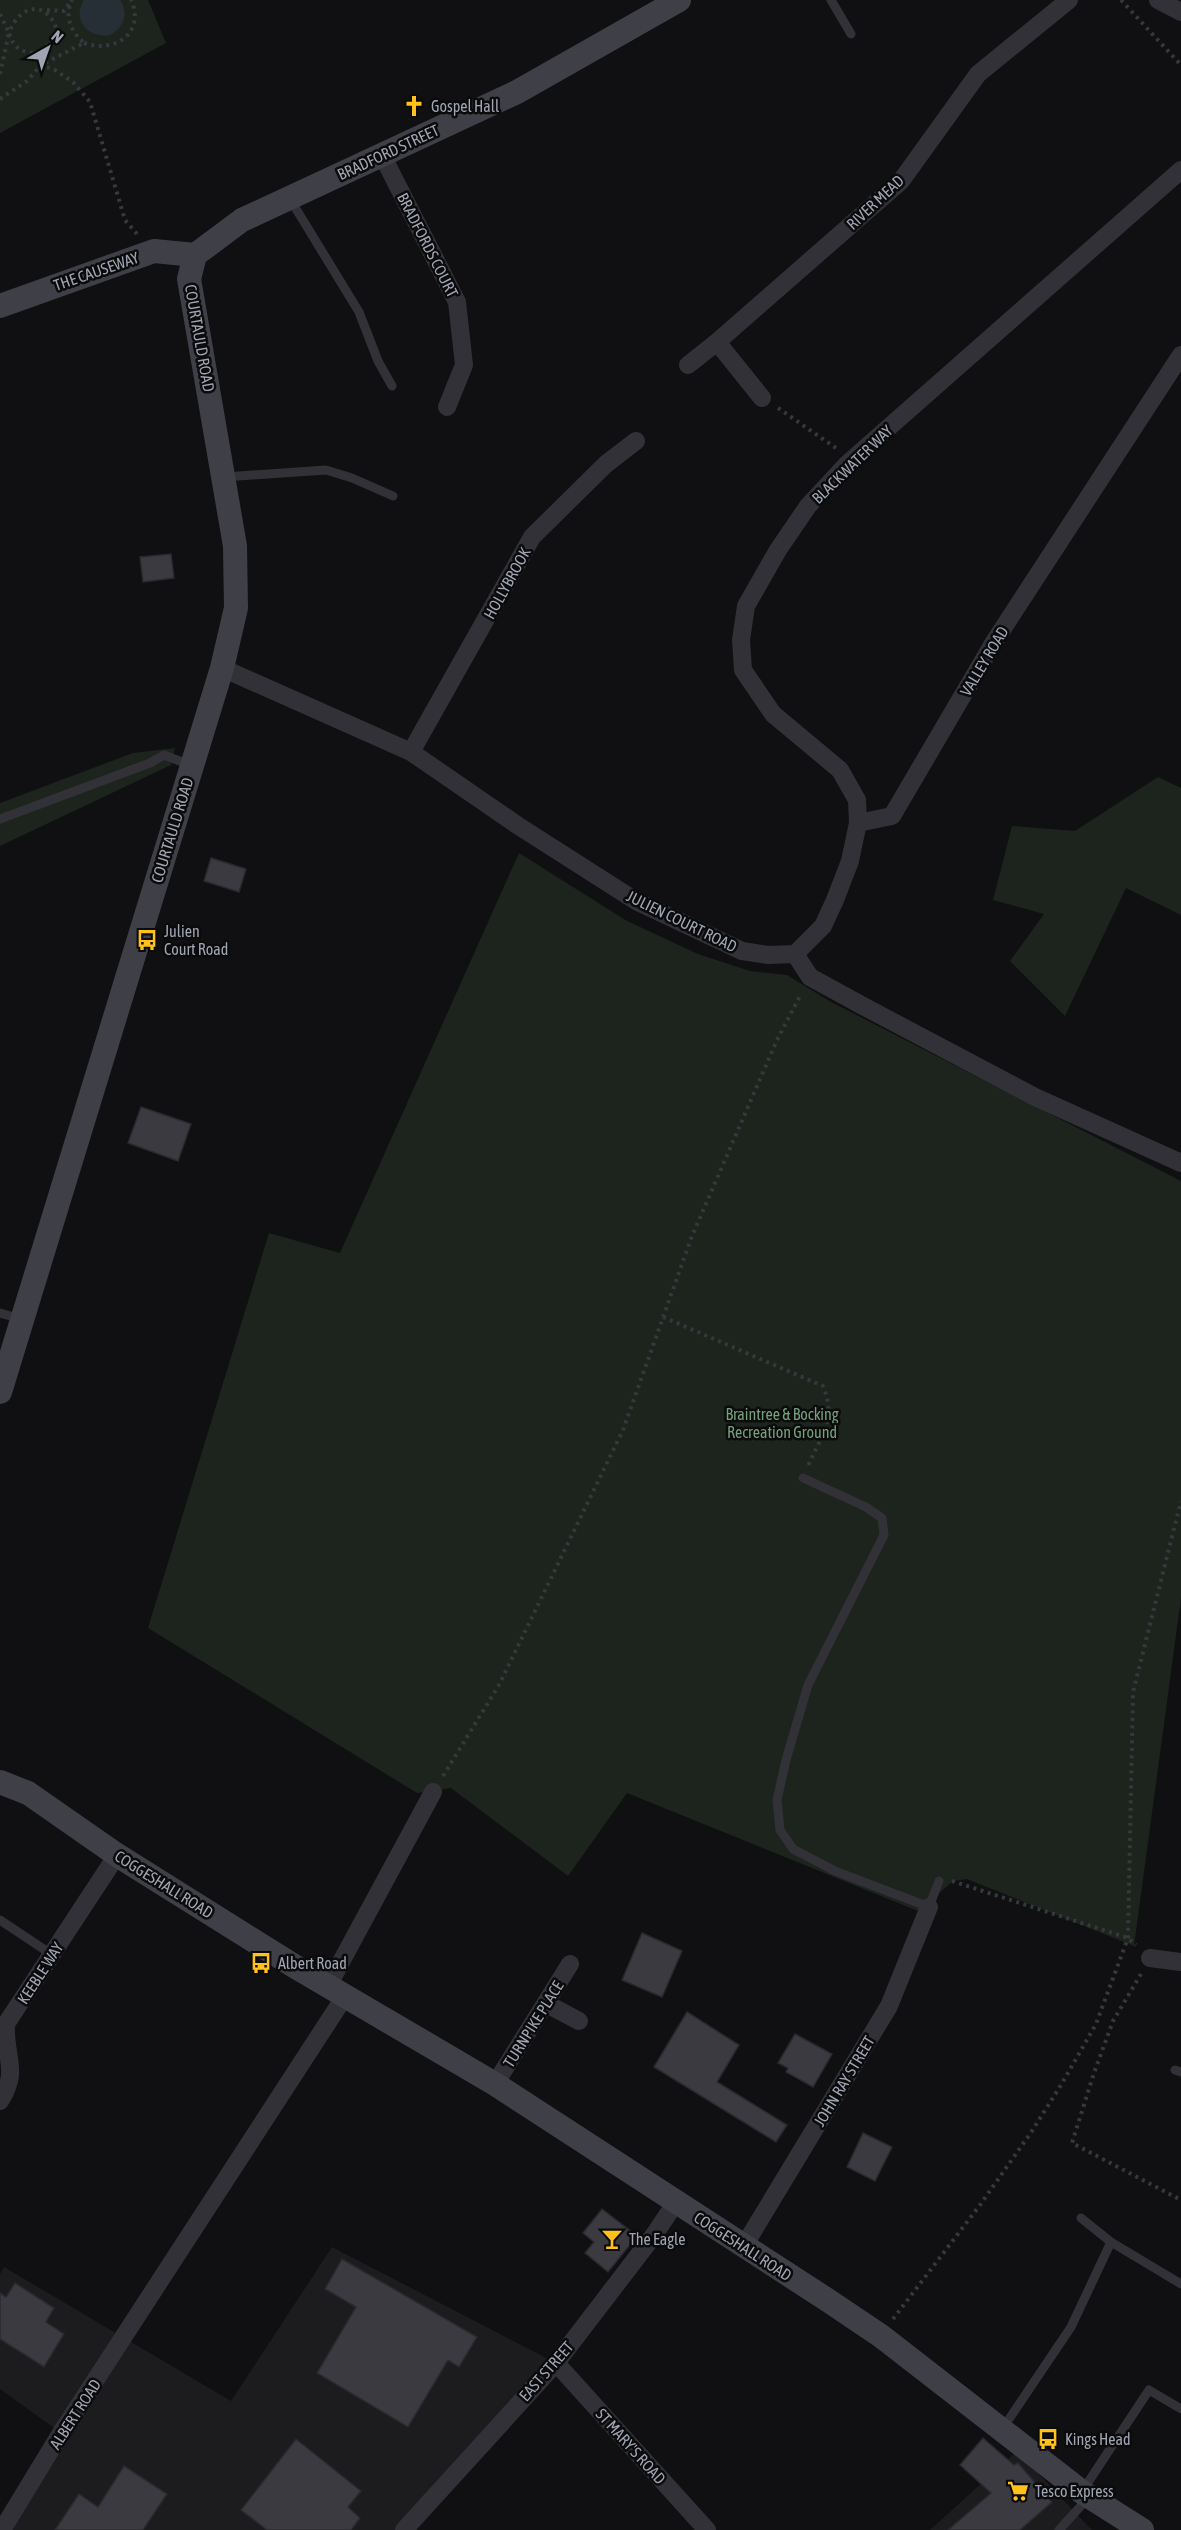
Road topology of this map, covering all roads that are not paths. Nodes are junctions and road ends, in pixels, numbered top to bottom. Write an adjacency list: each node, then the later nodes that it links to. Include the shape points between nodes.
1 (679, 0): 7 (street, BRADFORD STREET, via 517,92)
2 (831, 0): 6 (lane)
3 (1069, 0): 12 (street, RIVER MEAD, via 978,74 901,180)
4 (1158, 0): 5 (street)
5 (1181, 12)
6 (851, 34)
7 (382, 155): 9 (street, BRADFORD STREET); 17 (street, BRADFORDS COURT, via 457,302 464,365)
8 (1181, 170): 25 (street, BLACKWATER WAY, via 853,460 808,507 746,606 741,640 743,670 773,714 840,770 857,800)
9 (290, 199): 10 (street, BRADFORD STREET, via 242,220); 15 (lane, via 359,312)
10 (195, 255): 11 (street, THE CAUSEWAY, via 154,251); 19 (street, COURTAULD ROAD, via 189,279)
11 (0, 306)
12 (717, 342): 14 (street, RIVER MEAD); 16 (street)
13 (1181, 355): 25 (street, VALLEY ROAD, via 994,642 892,816)
14 (688, 365)
15 (392, 387)
16 (762, 398)
17 (447, 407)
18 (636, 441): 22 (street, HOLLYBROOK, via 606,464 532,537)
19 (224, 477): 20 (lane, via 326,470); 21 (street, COURTAULD ROAD, via 235,546 236,608)
20 (393, 496)
21 (222, 668): 22 (street, JULIEN COURT ROAD); 23 (street, COURTAULD ROAD)
22 (411, 752): 26 (street, JULIEN COURT ROAD, via 636,900 742,951)
23 (192, 766): 24 (lane, via 164,755); 29 (street, COURTAULD ROAD)
24 (0, 819)
25 (858, 823): 26 (street, via 850,861 823,926)
26 (795, 954): 27 (street, via 810,977 1035,1097)
27 (1181, 1163)
28 (0, 1312): 29 (lane)
29 (23, 1320): 30 (street, COURTAULD ROAD)
30 (0, 1392)
31 (803, 1478): 38 (lane, via 882,1518 884,1535 808,1685 777,1800 780,1830 793,1849 835,1871)
32 (0, 1770): 35 (street)
33 (0, 1782): 35 (street, COGGESHALL ROAD)
34 (433, 1792): 44 (street)
35 (28, 1793): 36 (street, COGGESHALL ROAD)
36 (117, 1855): 40 (street, KEEBLE WAY); 44 (street, COGGESHALL ROAD)
37 (939, 1881): 38 (lane)
38 (929, 1907): 52 (street, JOHN RAY STREET, via 889,2006)
39 (0, 1920): 40 (lane)
40 (51, 1954): 48 (street, KEEBLE WAY, via 6,2025 11,2079)
41 (1150, 1958): 42 (street)
42 (1181, 1962)
43 (570, 1964): 45 (street, TURNPIKE PLACE)
44 (336, 1991): 47 (street, COGGESHALL ROAD); 59 (street, ALBERT ROAD)
45 (547, 2004): 46 (street); 47 (street, TURNPIKE PLACE)
46 (579, 2021)
47 (495, 2084): 49 (street, COGGESHALL ROAD)
48 (0, 2101)
49 (676, 2202): 52 (street, COGGESHALL ROAD); 54 (street, EAST STREET)
50 (1081, 2218): 51 (lane)
51 (1111, 2242): 53 (lane); 56 (lane, via 1071,2327)
52 (744, 2246): 56 (street, COGGESHALL ROAD, via 881,2336)
53 (1181, 2284)
54 (556, 2363): 60 (street, EAST STREET); 61 (street, ST MARY'S ROAD)
55 (1181, 2409): 57 (lane, via 1149,2390)
56 (1002, 2429): 57 (street, COGGESHALL ROAD)
57 (1085, 2494): 58 (street, COGGESHALL ROAD); 62 (lane)
58 (1116, 2522): 63 (street, COGGESHALL ROAD)
59 (2, 2530)
60 (406, 2530)
61 (707, 2530)
62 (1059, 2530)
63 (1142, 2530)

